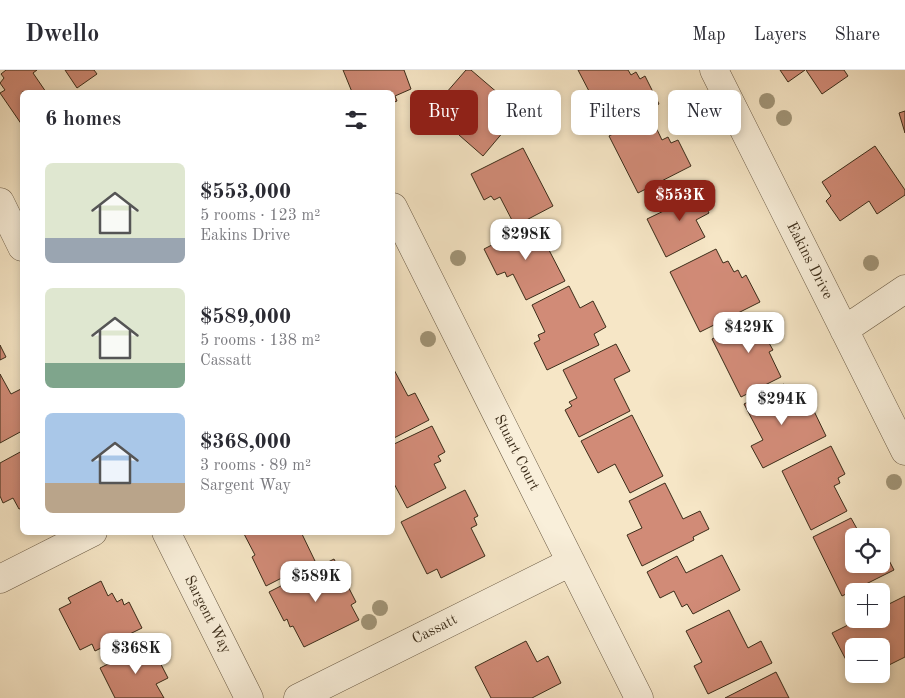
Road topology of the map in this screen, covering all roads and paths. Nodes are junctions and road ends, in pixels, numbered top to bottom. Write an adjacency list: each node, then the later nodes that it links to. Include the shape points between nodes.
1 (714, 70): 6 (street, Eakins Drive)
2 (0, 202): 4 (street)
3 (395, 211): 10 (street, Stuart Court)
4 (20, 243)
5 (905, 289): 6 (street)
6 (844, 330): 7 (street, Eakins Drive)
7 (905, 451)
8 (87, 535): 11 (street)
9 (168, 535): 12 (street, Sargent Way)
10 (571, 562): 13 (street, Cassatt); 14 (street, Stuart Court)
11 (0, 579)
12 (249, 698)
13 (298, 698)
14 (639, 698)

